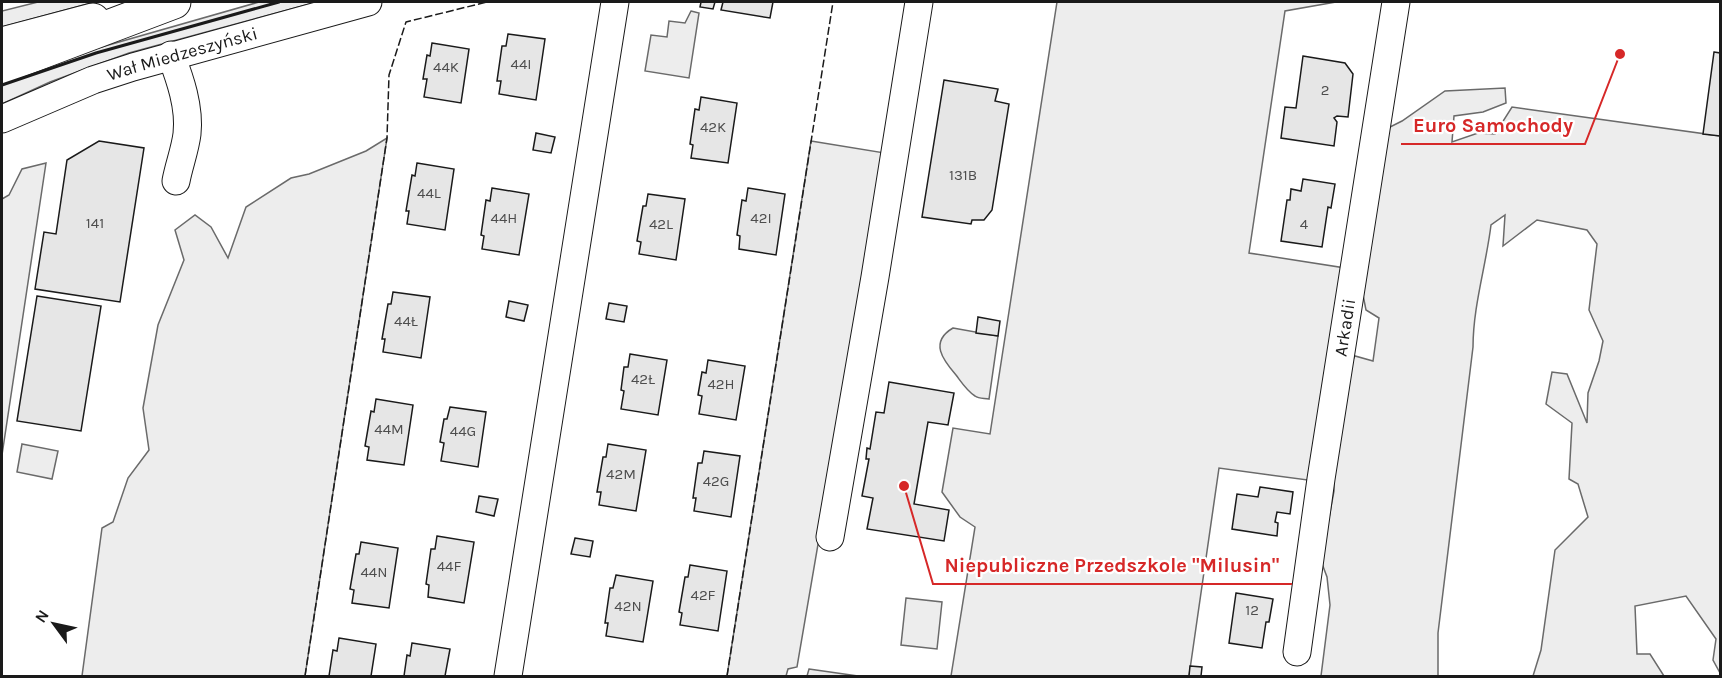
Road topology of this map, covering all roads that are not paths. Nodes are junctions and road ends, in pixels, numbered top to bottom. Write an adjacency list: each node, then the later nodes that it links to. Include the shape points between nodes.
1 (166, 2): 7 (main road)
2 (174, 2): 9 (main road)
3 (368, 2): 8 (street, Wał Miedzeszyński)
4 (615, 2): 14 (street)
5 (919, 2): 12 (street)
6 (1396, 2): 13 (street, Arkadii)
7 (2, 44)
8 (171, 55): 10 (street, Wał Miedzeszyński, via 93,80); 11 (street, via 186,113 187,134)
9 (2, 67)
10 (2, 119)
11 (176, 181)
12 (830, 537)
13 (1297, 652)
14 (508, 676)

